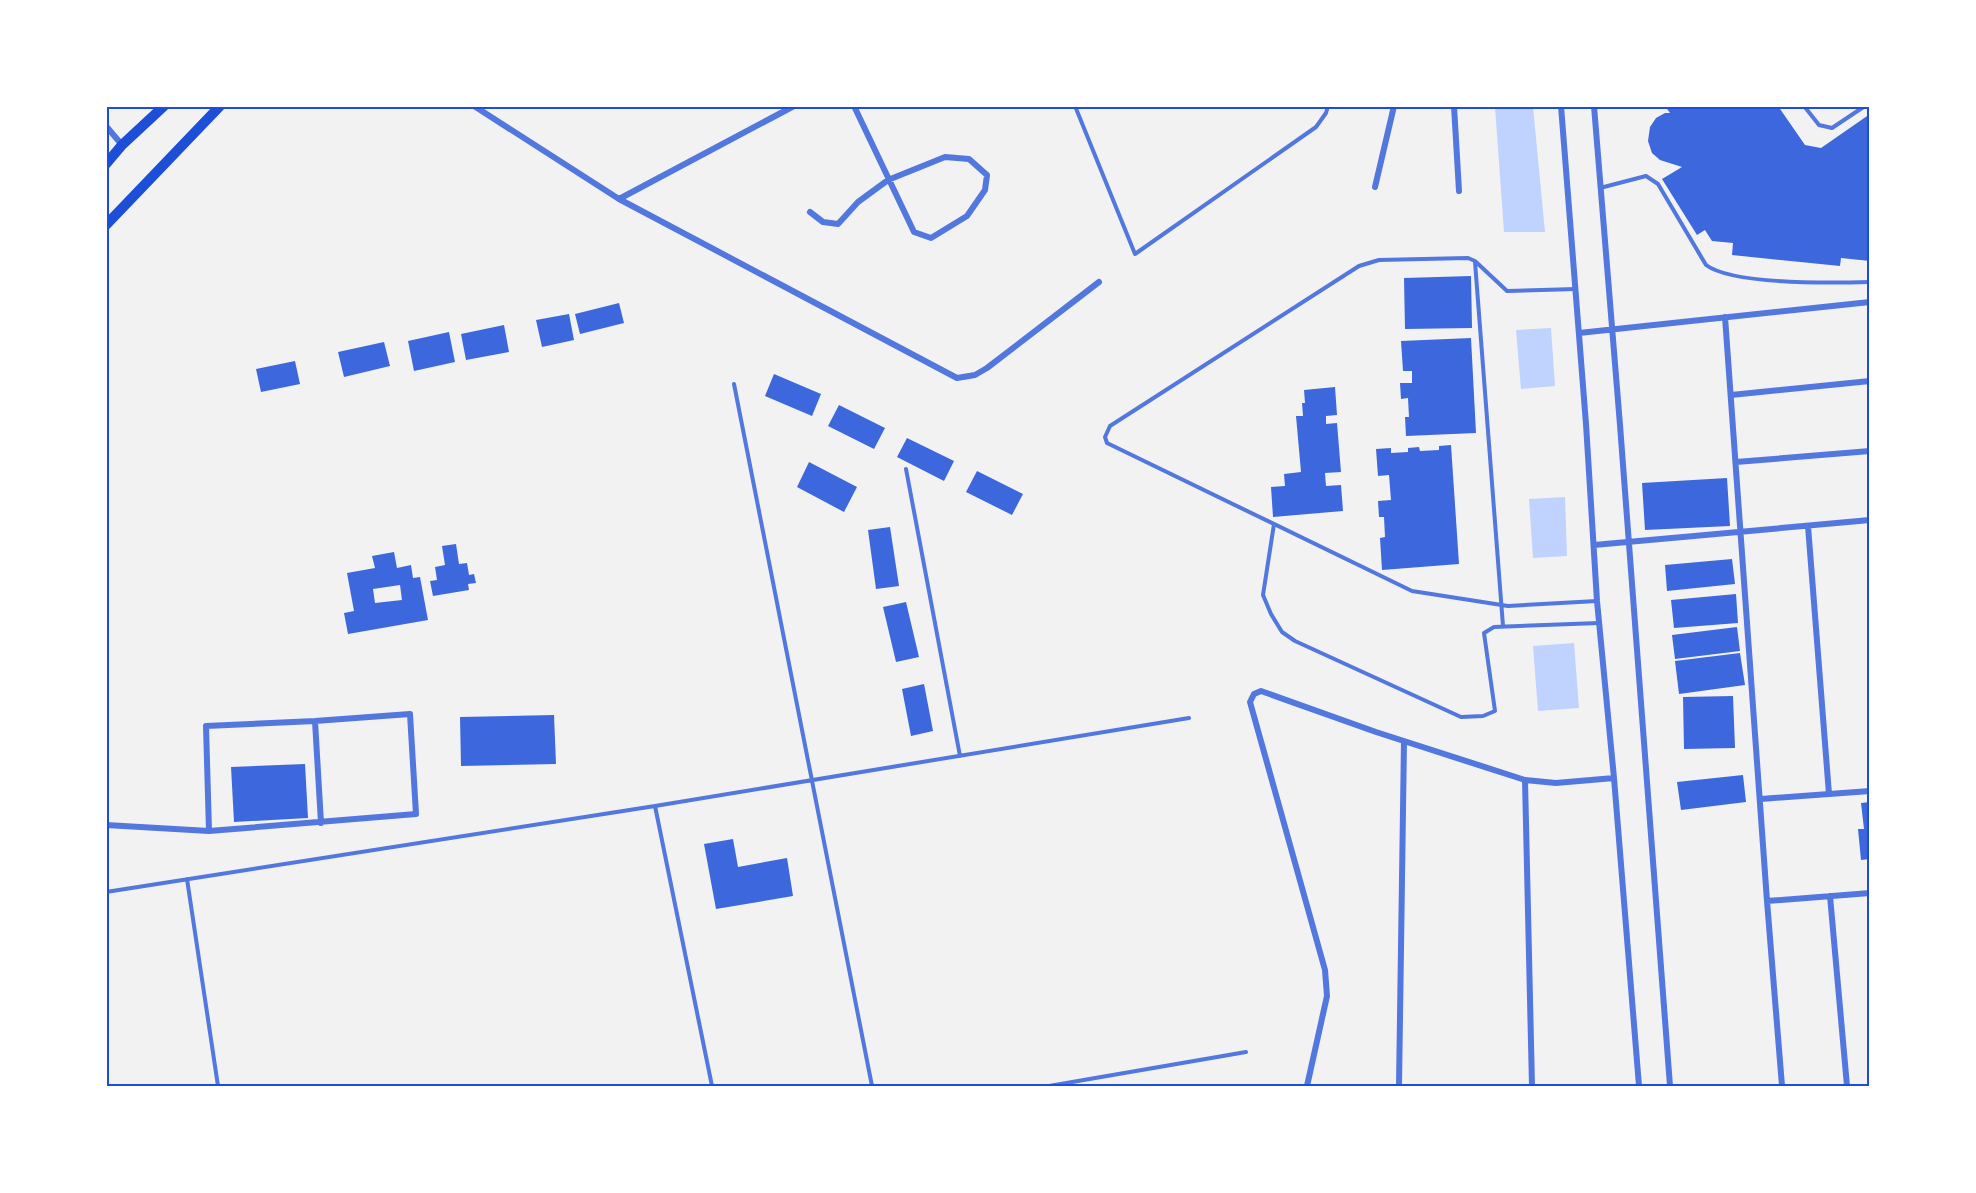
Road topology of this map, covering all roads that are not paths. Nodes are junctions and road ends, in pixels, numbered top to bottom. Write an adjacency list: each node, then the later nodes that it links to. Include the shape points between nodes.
1 (164, 106): 15 (main road)
2 (220, 106): 23 (main road)
3 (474, 106): 21 (street)
4 (794, 106): 21 (street)
5 (854, 106): 17 (street)
6 (1075, 106): 7 (lane, via 1135,254 1316,127)
7 (1328, 106)
8 (1394, 106): 18 (street)
9 (1454, 106): 20 (street)
10 (1561, 106): 27 (street)
11 (1594, 106): 19 (street)
12 (1804, 106): 13 (lane, via 1819,125 1832,128)
13 (1865, 106)
14 (106, 126): 15 (street)
15 (122, 145): 16 (main road)
16 (106, 165)
17 (888, 180): 17 (street, via 945,157 969,159 987,175 985,190 967,216 931,238 914,232); 22 (street, via 858,202 838,224 823,222)
18 (1375, 187)
19 (1600, 188): 26 (lane, via 1646,176 1652,178 1706,265 1715,272 1750,278); 30 (street)
20 (1460, 191)
21 (619, 199): 25 (street, via 957,378 987,368)
22 (810, 212)
23 (106, 225)
24 (1475, 261): 27 (lane, via 1507,291); 39 (lane, via 1398,259 1359,266 1107,431 1107,442); 45 (lane)
25 (1099, 282)
26 (1869, 282)
27 (1576, 289): 31 (street)
28 (1869, 302): 29 (street)
29 (1725, 317): 30 (street); 34 (street)
30 (1612, 329): 31 (street); 42 (street)
31 (1579, 333): 43 (street)
32 (1869, 381): 34 (street)
33 (734, 384): 53 (lane)
34 (1731, 395): 36 (street)
35 (1869, 451): 36 (street)
36 (1736, 462): 41 (street)
37 (906, 469): 51 (lane)
38 (1869, 520): 40 (street)
39 (1274, 524): 45 (lane, via 1412,591); 47 (lane, via 1263,595 1282,632 1461,717 1495,711 1484,633)
40 (1808, 526): 41 (street); 56 (street)
41 (1742, 531): 42 (street); 57 (street)
42 (1629, 542): 43 (street); 76 (street)
43 (1594, 545): 44 (street)
44 (1597, 601): 45 (lane); 46 (street)
45 (1503, 605): 47 (lane)
46 (1599, 623): 47 (lane); 52 (street)
47 (1503, 626)
48 (1189, 718): 51 (lane)
49 (315, 721): 59 (street); 59 (street, via 410,714 416,814); 61 (street, via 206,726)
50 (1404, 741): 54 (street); 72 (street, via 1261,691 1251,697 1325,970 1327,996); 73 (street)
51 (960, 756): 53 (lane)
52 (1614, 778): 54 (street, via 1556,783); 75 (street)
53 (812, 780): 58 (lane); 70 (lane)
54 (1525, 780): 74 (street)
55 (1869, 791): 56 (street)
56 (1829, 794): 57 (street)
57 (1761, 800): 66 (street)
58 (655, 806): 62 (lane); 69 (lane)
59 (321, 823): 61 (street)
60 (106, 825): 61 (street)
61 (209, 831)
62 (187, 879): 63 (lane); 68 (lane)
63 (106, 892)
64 (1869, 893): 65 (street)
65 (1830, 896): 66 (street); 78 (street)
66 (1767, 901): 77 (street)
67 (1246, 1052): 71 (lane)
68 (218, 1086)
69 (712, 1086)
70 (872, 1086)
71 (1049, 1086)
72 (1307, 1086)
73 (1399, 1086)
74 (1532, 1086)
75 (1639, 1086)
76 (1670, 1086)
77 (1782, 1086)
78 (1847, 1086)

